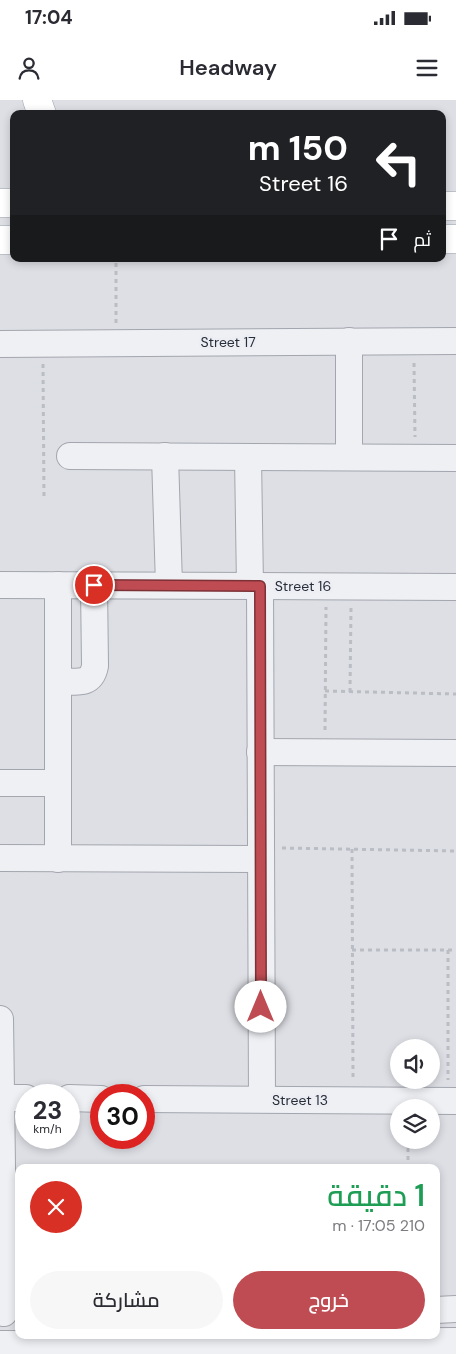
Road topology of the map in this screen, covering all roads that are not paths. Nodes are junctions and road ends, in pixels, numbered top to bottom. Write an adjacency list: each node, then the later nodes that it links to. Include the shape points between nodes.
1 (456, 340): 2 (street, Street 17)
2 (348, 341): 3 (street, Street 17); 7 (street)
3 (0, 344)
4 (70, 456): 5 (street)
5 (165, 456): 6 (street); 12 (street)
6 (248, 457): 7 (street); 13 (street)
7 (349, 458): 8 (street)
8 (456, 458)
9 (0, 585): 10 (street, Street 16)
10 (58, 585): 11 (street, Street 16); 15 (street)
11 (94, 585): 12 (street, Street 16); 15 (street, via 94,673 85,682)
12 (169, 586): 13 (street, Street 16)
13 (255, 586): 14 (street, Street 16); 16 (street)
14 (456, 586)
15 (58, 681): 19 (street)
16 (260, 752): 17 (street); 20 (street)
17 (456, 752)
18 (0, 783): 19 (street)
19 (58, 783): 22 (street)
20 (260, 853): 22 (street); 26 (street)
21 (0, 858): 22 (street)
22 (58, 859)
23 (0, 1019): 24 (street)
24 (14, 1098): 30 (street)
25 (155, 1099): 26 (street, Street 13)
26 (262, 1100): 27 (street, Street 13)
27 (452, 1101)
28 (456, 1309): 29 (street)
29 (440, 1310)
30 (8, 1313)
31 (309, 1339): 36 (street)
32 (363, 1339): 33 (street)
33 (456, 1341)
34 (0, 1344): 35 (street)
35 (192, 1349): 36 (street)
36 (225, 1349)

